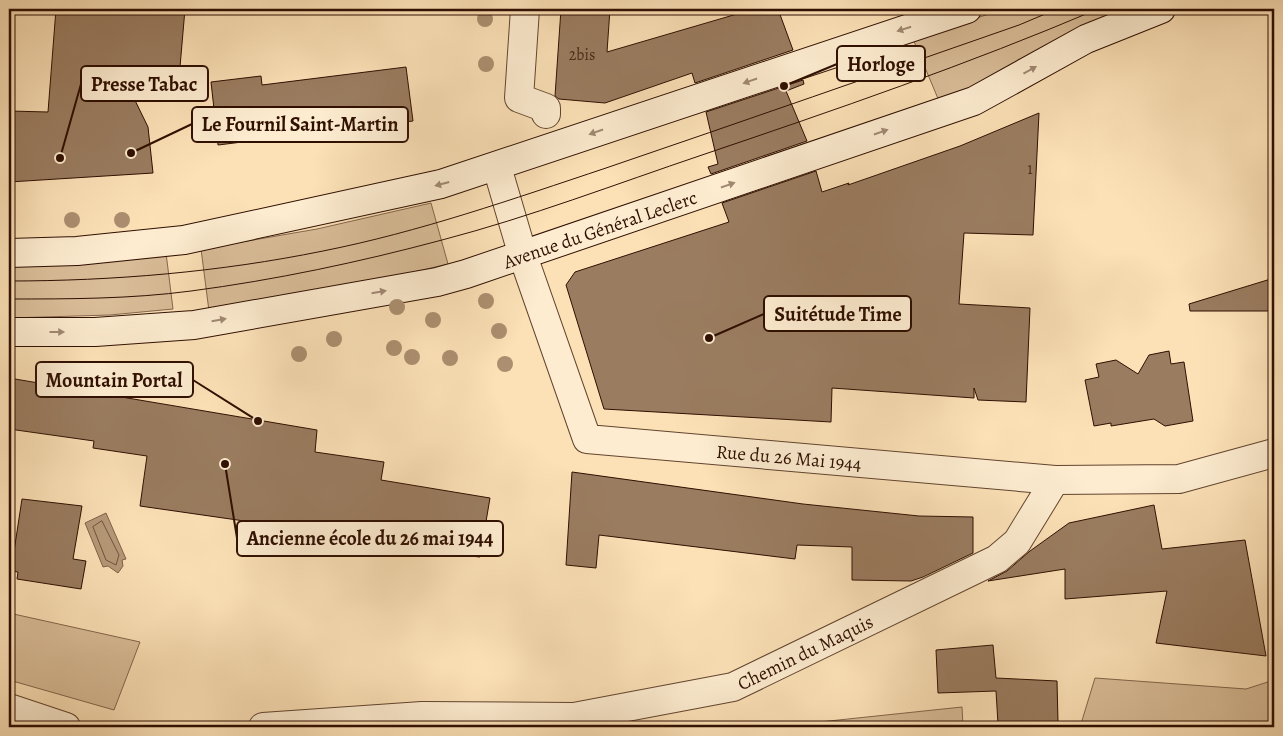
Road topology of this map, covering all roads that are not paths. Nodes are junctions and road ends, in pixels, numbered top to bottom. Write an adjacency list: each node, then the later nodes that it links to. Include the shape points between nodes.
1 (524, 9): 4 (main road, via 519,98 546,108)
2 (967, 9): 5 (main road, one-way to 5)
3 (1161, 9): 7 (main road, Avenue du Général Leclerc, one-way to 3, via 974,101 1086,39)
4 (546, 114)
5 (497, 167): 6 (main road, one-way to 6, via 441,184 184,240 76,251); 7 (main road, Rue du 26 Mai 1944)
6 (9, 253)
7 (523, 256): 8 (main road, Avenue du Général Leclerc, one-way to 7, via 95,332 194,325 437,282); 10 (main road, Rue du 26 Mai 1944, via 587,439)
8 (9, 332)
9 (1274, 453): 10 (main road, Rue du 26 Mai 1944, via 1179,479)
10 (1055, 480): 13 (main road, Chemin du Maquis, via 1017,542 997,559 733,687 574,717 422,716)
11 (9, 708): 12 (main road)
12 (66, 727)
13 (263, 727)

